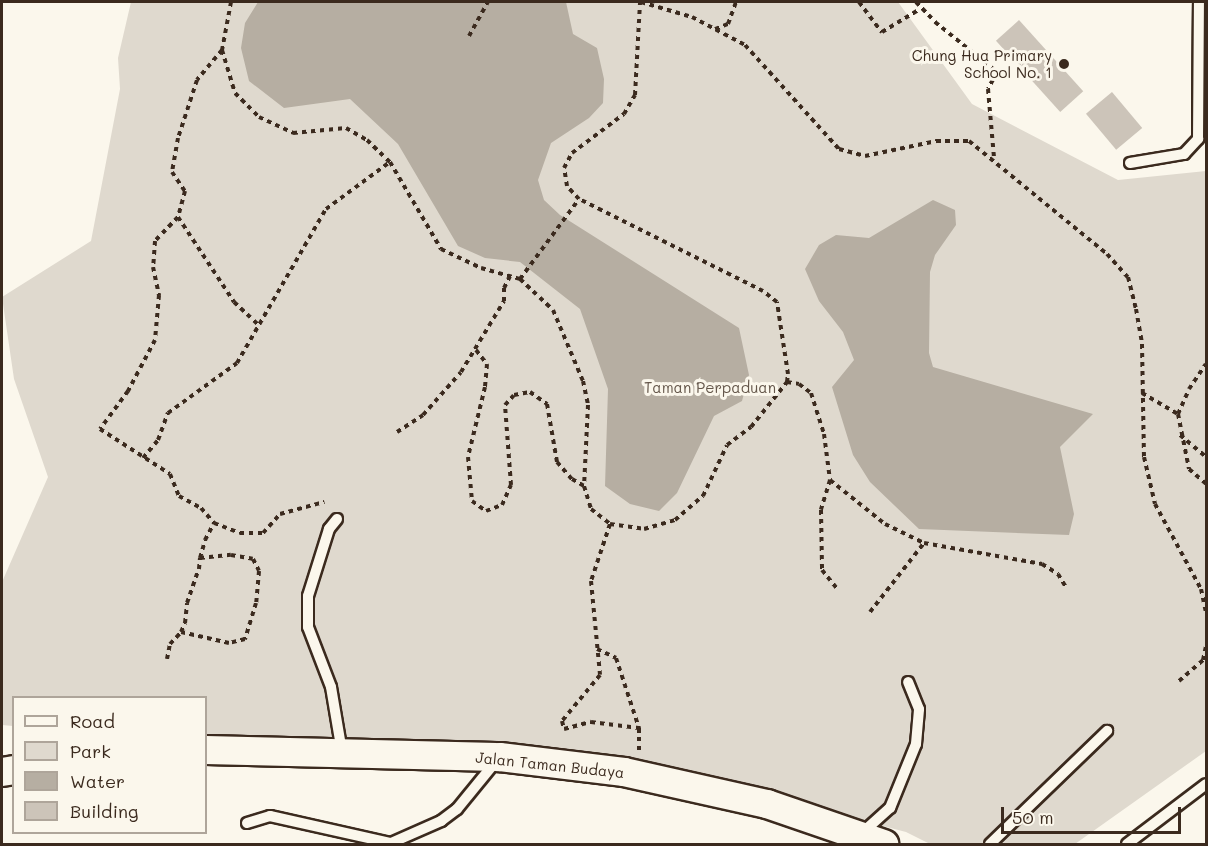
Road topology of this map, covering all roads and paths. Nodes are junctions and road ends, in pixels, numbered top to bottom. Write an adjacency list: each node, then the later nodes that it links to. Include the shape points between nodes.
1 (231, 2): 11 (path)
2 (488, 2): 10 (path)
3 (640, 2): 9 (path, via 692,17); 15 (path, via 635,95 624,114 572,153 564,168 567,186)
4 (736, 2): 9 (path, via 728,24)
5 (859, 2): 8 (path, via 882,32)
6 (916, 2): 8 (path)
7 (1199, 2): 14 (lane, via 1198,139 1184,154)
8 (920, 9): 12 (path, via 997,72 988,89)
9 (715, 29): 12 (path, via 745,45 839,149 865,156 936,141 969,141)
10 (469, 36)
11 (222, 50): 13 (path, via 235,93 259,117 293,133 346,128 367,140); 16 (path, via 197,80 178,138 172,172 185,191)
12 (994, 158): 23 (path, via 1107,254 1128,277 1142,344)
13 (390, 162): 17 (path, via 441,249 481,268); 19 (path, via 326,208)
14 (1130, 163)
15 (579, 199): 18 (path); 22 (path, via 763,291 777,302)
16 (178, 217): 19 (path, via 234,302); 28 (path, via 155,241 153,267 159,296 155,340 128,391 100,429)
17 (510, 276): 18 (path); 20 (path, via 504,288 504,301)
18 (520, 279): 31 (path, via 553,310 583,381 588,405)
19 (260, 326): 28 (path, via 237,363 168,413 158,440)
20 (476, 350): 25 (path, via 431,406); 31 (path, via 487,364 468,457 472,501 486,510 502,505 511,485 505,405 514,395 530,392 547,404 557,462)
21 (1206, 364): 24 (path)
22 (787, 382): 29 (path, via 799,384 811,393 827,446); 35 (path, via 752,427 727,445 703,496 675,520 644,529)
23 (1142, 392): 24 (path); 41 (path, via 1144,457 1155,504 1201,589)
24 (1178, 414): 26 (path)
25 (397, 432)
26 (1179, 435): 27 (path); 30 (path, via 1189,469)
27 (1206, 457)
28 (143, 458): 34 (path, via 170,474 179,496 201,507)
29 (830, 480): 36 (path, via 885,524); 39 (path, via 820,510 821,560 822,570)
30 (1206, 484)
31 (584, 486): 35 (path, via 591,509)
32 (324, 502): 34 (path, via 280,514 263,533 240,533)
33 (337, 519): 51 (lane, via 329,529 308,596 308,627 331,687)
34 (214, 523): 37 (path)
35 (610, 524): 44 (path, via 591,581)
36 (924, 543): 38 (path, via 1042,564 1058,574); 40 (path)
37 (200, 558): 42 (path); 42 (path, via 231,555 253,559 259,571 252,623 245,639 229,643)
38 (1067, 589)
39 (838, 590)
40 (870, 612)
41 (1206, 613)
42 (181, 632): 45 (path, via 170,644)
43 (1206, 645): 46 (path, via 1203,660)
44 (596, 649): 48 (path, via 616,658); 48 (path, via 600,675 567,712 562,721 564,729 591,722)
45 (168, 659)
46 (1179, 681)
47 (908, 682): 56 (lane, via 919,709 916,744 890,808)
48 (639, 728): 53 (path)
49 (1107, 731): 57 (lane)
50 (207, 750): 51 (main road, Jalan Taman Budaya)
51 (342, 753): 52 (main road, Jalan Taman Budaya)
52 (500, 757): 53 (main road, Jalan Taman Budaya); 55 (lane, via 457,809 391,843 270,816)
53 (635, 775): 56 (main road, Jalan Taman Budaya, via 767,804)
54 (1206, 784): 58 (lane)
55 (248, 823)
56 (872, 840)
57 (990, 844)
58 (1127, 844)

